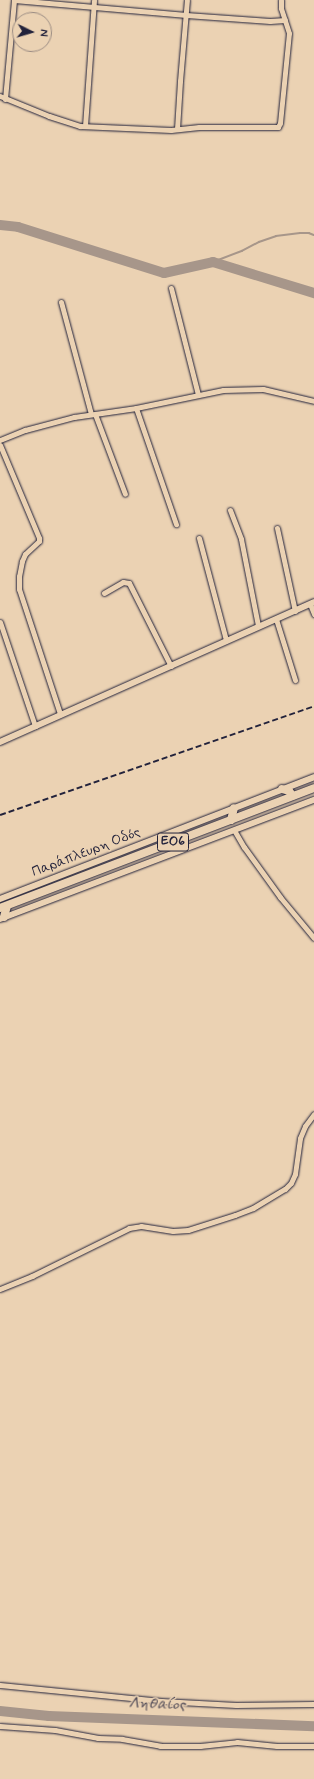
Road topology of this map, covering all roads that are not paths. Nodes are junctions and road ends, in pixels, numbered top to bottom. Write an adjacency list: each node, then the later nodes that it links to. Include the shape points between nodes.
1 (14, 0): 5 (street); 8 (street)
2 (94, 0): 5 (street)
3 (188, 0): 6 (street)
4 (281, 0): 7 (street)
5 (94, 8): 6 (street); 9 (street)
6 (186, 15): 7 (street); 10 (street)
7 (285, 20): 10 (street, via 289,33 278,126)
8 (3, 97): 9 (street, via 49,116)
9 (85, 126): 10 (street)
10 (177, 129)
11 (171, 288): 13 (street)
12 (62, 302): 16 (street)
13 (198, 395): 14 (street, via 246,388 282,392); 15 (street)
14 (314, 401)
15 (136, 408): 16 (street); 21 (street)
16 (93, 414): 17 (street, via 34,427); 19 (street)
17 (0, 440)
18 (0, 445): 34 (street, via 39,538 22,561 20,589)
19 (125, 494)
20 (230, 510): 30 (street, via 241,538)
21 (176, 524)
22 (277, 528): 26 (street)
23 (199, 538): 31 (street)
24 (104, 593): 32 (street, via 123,582 129,582)
25 (312, 603): 26 (street); 27 (street)
26 (295, 611): 28 (street)
27 (314, 614)
28 (276, 619): 30 (street); 33 (street)
29 (0, 622): 35 (street)
30 (258, 626): 31 (street)
31 (226, 640): 32 (street)
32 (171, 666): 34 (street)
33 (295, 680)
34 (60, 714): 35 (street)
35 (35, 726): 36 (street)
36 (0, 742)
37 (314, 777): 39 (street, Παράπλευρη Οδός)
38 (314, 788): 40 (main road, ΕΟ6)
39 (282, 789): 40 (main road); 42 (street, Παράπλευρη Οδός)
40 (294, 796): 43 (main road, ΕΟ6)
41 (314, 800): 44 (street)
42 (234, 808): 43 (main road); 45 (street, Παράπλευρη Οδός)
43 (231, 820): 46 (main road, ΕΟ6)
44 (234, 830): 47 (street); 48 (street, via 244,847)
45 (0, 898)
46 (3, 907): 47 (main road)
47 (2, 918)
48 (314, 938)
49 (314, 1114): 50 (street, via 300,1138 295,1174 291,1183 253,1208 183,1231 141,1226 129,1228)
50 (0, 1289)
51 (0, 1685): 52 (street, via 161,1702)
52 (314, 1704)
53 (0, 1726): 54 (street, via 54,1730 86,1737 122,1738 160,1746 200,1746 237,1742)
54 (314, 1746)

